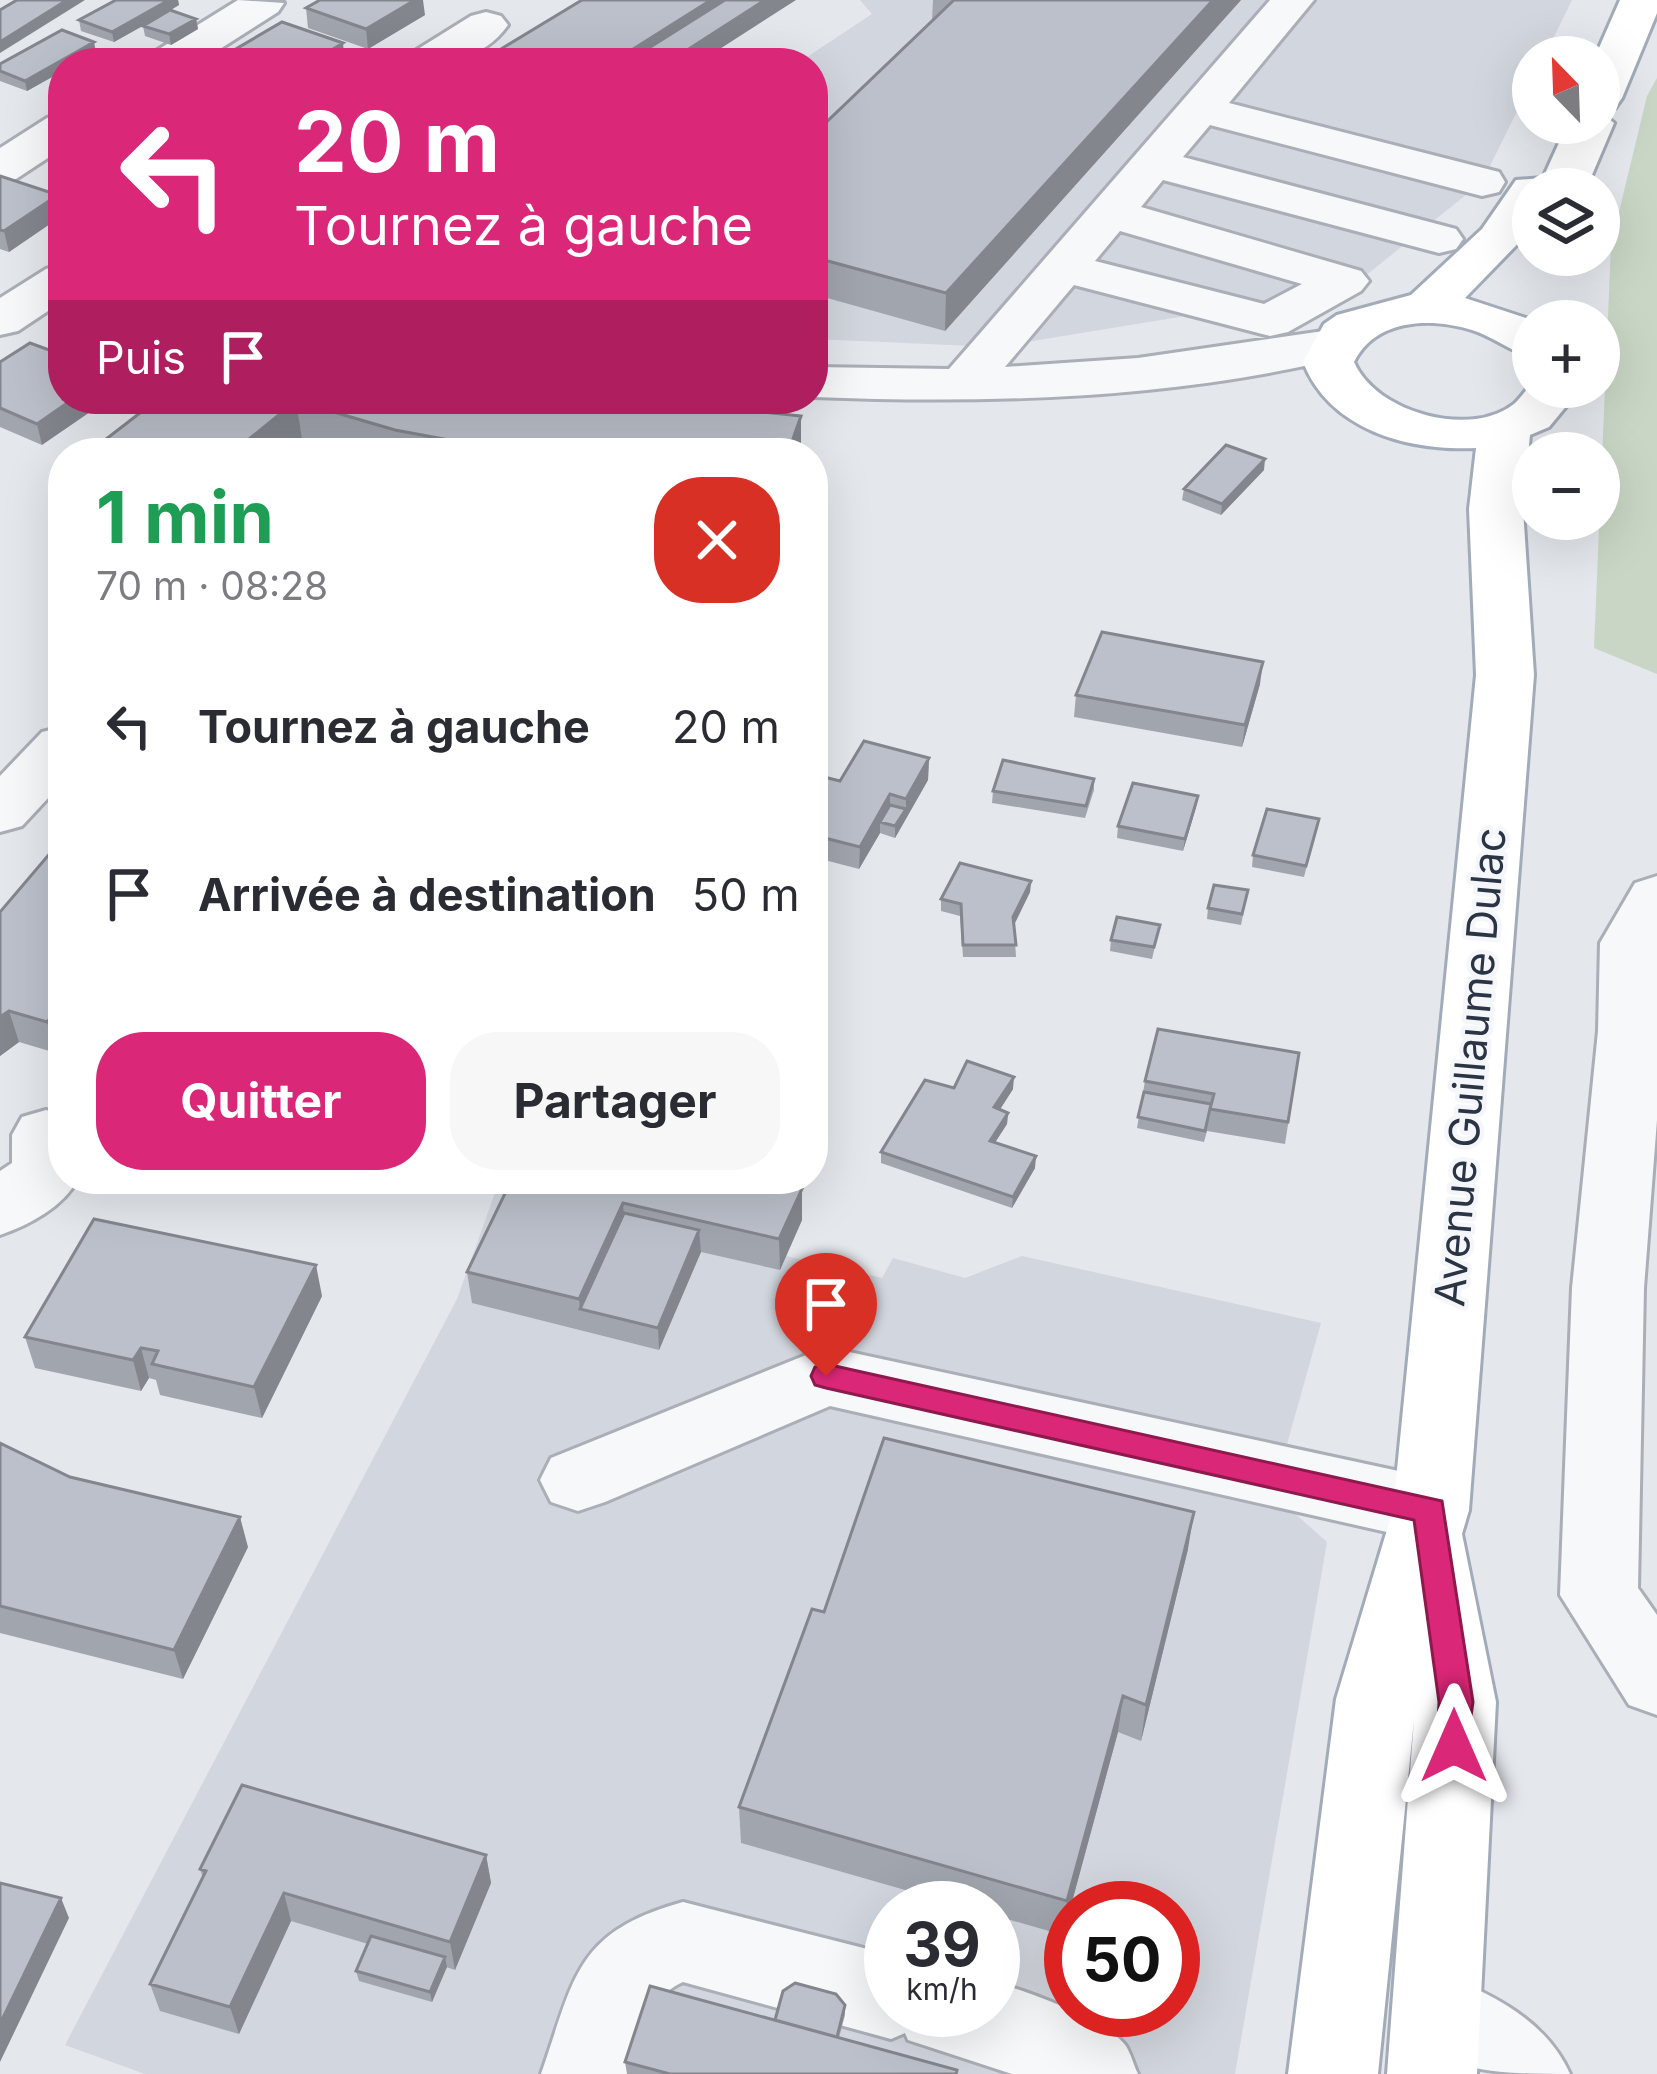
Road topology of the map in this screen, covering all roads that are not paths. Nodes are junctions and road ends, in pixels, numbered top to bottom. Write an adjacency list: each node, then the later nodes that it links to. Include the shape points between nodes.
1 (1293, 0): 10 (street)
2 (1630, 0): 6 (main road)
3 (1641, 0): 9 (main road)
4 (263, 3): 7 (street)
5 (486, 26): 8 (street)
6 (1600, 36)
7 (191, 48)
8 (450, 48)
9 (1620, 49)
10 (1200, 109): 11 (street); 12 (street)
11 (1153, 163): 13 (street); 15 (street)
12 (1482, 182)
13 (1111, 213): 16 (street); 16 (street, via 1344,281 1270,320)
14 (1512, 220): 18 (main road)
15 (1439, 238)
16 (1064, 268): 22 (street)
17 (48, 289): 19 (street)
18 (1425, 309): 20 (main road); 21 (main road, via 1348,329)
19 (0, 320)
20 (1512, 329)
21 (1339, 369): 22 (street); 26 (main road, via 1389,422)
22 (966, 381): 23 (street)
23 (828, 382)
24 (1543, 408): 25 (main road)
25 (1504, 428): 26 (main road); 27 (main road, Avenue Guillaume Dulac, via 1496,508)
26 (1419, 430): 27 (main road, Avenue Guillaume Dulac)
27 (1501, 603): 34 (main road, Avenue Guillaume Dulac, via 1505,675)
28 (48, 762): 29 (street)
29 (0, 812)
30 (1657, 898): 35 (street, via 1632,943 1608,1288 1599,1595)
31 (46, 1136): 32 (street, via 46,1174)
32 (0, 1208)
33 (578, 1480): 34 (street, via 826,1376)
34 (1430, 1521): 37 (main road, Avenue Guillaume Dulac, via 1376,1699); 39 (main road, Avenue Guillaume Dulac, via 1456,1702)
35 (1657, 1680)
36 (864, 1990): 40 (street, via 682,1942 654,1947 624,1967)
37 (1339, 1990): 39 (main road); 42 (main road, Avenue Guillaume Dulac)
38 (1020, 2031): 41 (street)
39 (1436, 2044): 43 (street, via 1478,2036)
40 (586, 2074)
41 (1093, 2074)
42 (1333, 2074)
43 (1525, 2074)

